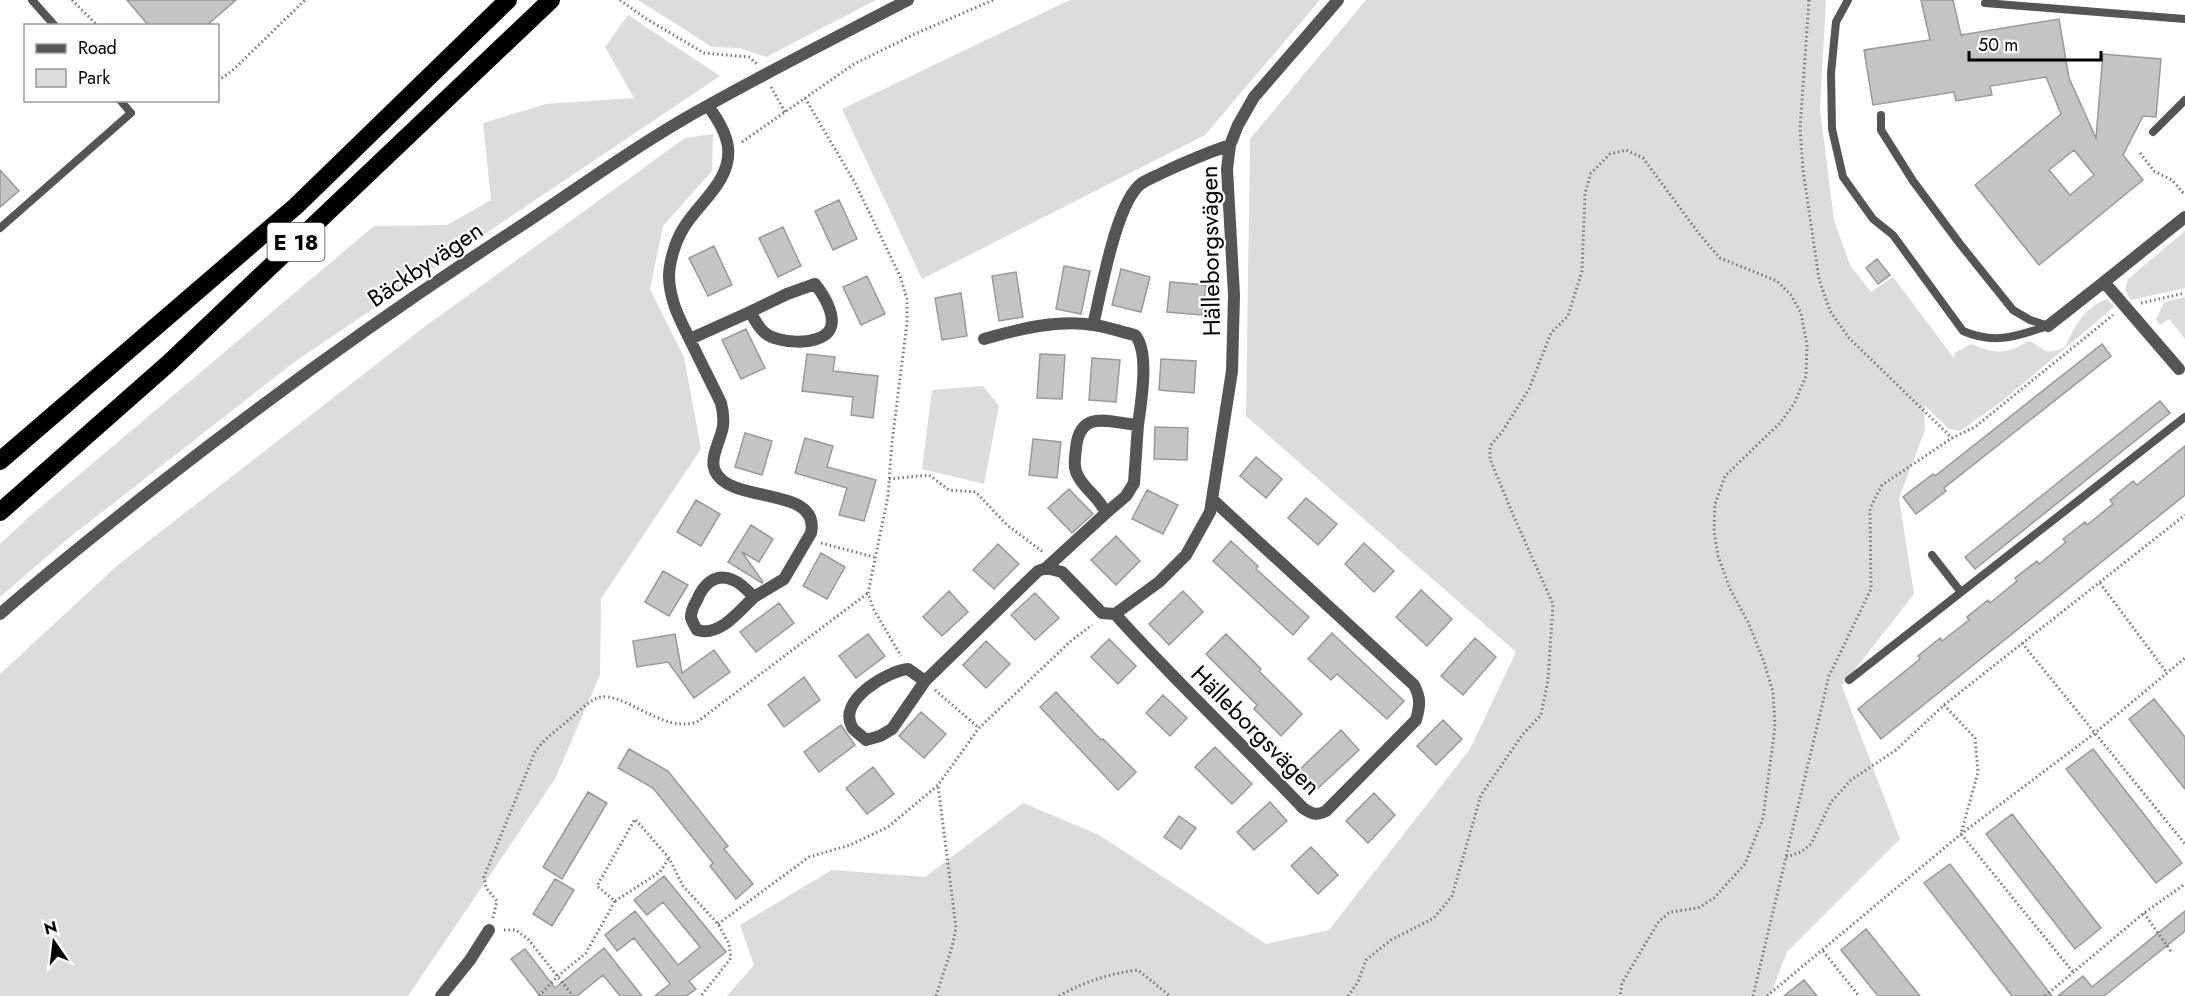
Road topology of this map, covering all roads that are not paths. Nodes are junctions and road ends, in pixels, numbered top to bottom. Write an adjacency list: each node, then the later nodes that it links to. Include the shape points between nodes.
1 (32, 0): 9 (lane)
2 (508, 0): 27 (highway, E 18, via 296,206)
3 (551, 0): 29 (highway, E 18, via 170,362)
4 (908, 0): 12 (street, Bäckbyvägen)
5 (1338, 0): 15 (street, Hälleborgsvägen, via 1254,97)
6 (1848, 0): 21 (lane, via 1836,22 1831,73 1832,129 1844,177 1873,219 1893,235 1963,331 1979,338 2011,338)
7 (1985, 3): 8 (lane)
8 (2185, 18)
9 (53, 24)
10 (2185, 100): 14 (lane)
11 (122, 102): 17 (lane, via 130,112)
12 (708, 106): 22 (street, via 721,125 728,147 724,172 682,231 669,276 672,301); 35 (street, Bäckbyvägen, via 638,147 367,329 222,435)
13 (1881, 115): 21 (lane, via 1881,130 1960,244 2013,310)
14 (2153, 132)
15 (1230, 145): 20 (street, via 1159,175 1134,191 1115,234); 28 (street, Hälleborgsvägen, via 1227,169 1234,295 1232,371)
16 (2185, 217): 18 (street)
17 (0, 228)
18 (2104, 282): 21 (street); 24 (street)
19 (750, 312): 19 (street, via 814,284 826,301 831,322 829,330 820,337 790,341 764,332); 22 (street)
20 (1093, 325): 23 (street, via 1043,325); 26 (street, via 1139,339 1143,354)
21 (2048, 326)
22 (690, 339): 34 (street, via 724,416 713,462 715,471 722,481 737,488 805,509 813,526 784,579)
23 (984, 339)
24 (2182, 373)
25 (2185, 417): 33 (lane)
26 (1138, 425): 30 (street, via 1134,483 1126,496); 30 (street, via 1097,421 1080,430 1076,474 1101,501)
27 (0, 461)
28 (1213, 500): 36 (street, Hälleborgsvägen, via 1186,555 1160,582); 36 (street, Hälleborgsvägen, via 1414,685 1420,695 1416,720 1326,811 1313,814 1161,665)
29 (0, 512)
30 (1106, 513): 32 (street)
31 (1932, 555): 33 (lane)
32 (1046, 568): 36 (street, via 1062,572 1102,613); 38 (street, via 1038,571)
33 (1961, 592): 37 (lane)
34 (754, 597): 34 (street, via 733,580 712,579 699,594 691,620 697,630 710,631 723,626)
35 (0, 614)
36 (1115, 614)
37 (1849, 680)
38 (925, 681): 38 (street, via 908,669 896,670 870,686 850,705 852,727 866,740 892,729)
39 (489, 930): 40 (street, via 471,960)
40 (441, 996)

